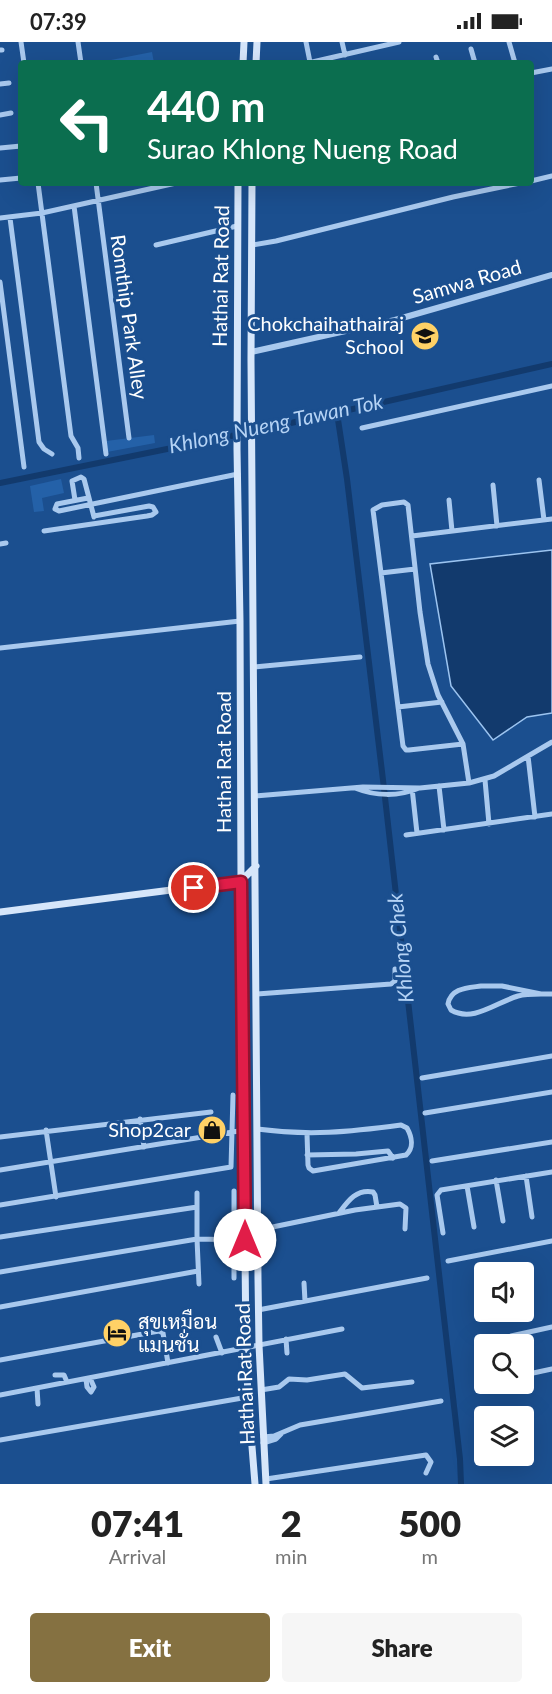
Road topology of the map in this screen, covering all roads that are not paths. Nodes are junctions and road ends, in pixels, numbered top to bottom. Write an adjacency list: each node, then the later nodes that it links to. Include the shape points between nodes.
1 (21, 42): 12 (street)
2 (78, 42): 13 (street)
3 (244, 42): 14 (main road)
4 (257, 42): 15 (main road)
5 (306, 42): 16 (street)
6 (342, 42): 11 (street)
7 (399, 42): 9 (street)
8 (509, 42): 19 (street)
9 (377, 45): 11 (street)
10 (471, 50): 18 (street)
11 (345, 54): 17 (street)
12 (24, 60)
13 (81, 60)
14 (243, 60)
15 (256, 60)
16 (309, 60)
17 (321, 60)
18 (473, 60)
19 (514, 60)
20 (552, 69): 21 (street)
21 (534, 72)
22 (9, 83): 23 (street)
23 (0, 84)
24 (11, 113): 25 (street)
25 (0, 115)
26 (18, 146): 27 (street)
27 (0, 148)
28 (552, 176): 31 (street)
29 (18, 178): 30 (street)
30 (0, 180)
31 (534, 180)
32 (38, 186): 40 (street)
33 (96, 186): 38 (street, Romthip Park Alley)
34 (163, 186): 38 (street)
35 (238, 186): 43 (main road, Hathai Rat Road)
36 (252, 186): 45 (main road, Hathai Rat Road)
37 (506, 186): 45 (street)
38 (98, 201): 39 (street); 51 (street, Romthip Park Alley)
39 (74, 206): 40 (street); 53 (street)
40 (42, 213): 42 (street); 54 (street, via 71,436)
41 (0, 218): 42 (street)
42 (10, 218): 52 (street, via 39,442)
43 (237, 226): 44 (street); 56 (main road, Hathai Rat Road)
44 (156, 245)
45 (252, 245): 48 (main road, Hathai Rat Road)
46 (552, 275): 48 (street, Samwa Road, via 395,320)
47 (0, 282): 55 (street)
48 (251, 352): 76 (main road, Hathai Rat Road)
49 (552, 386): 50 (street)
50 (362, 428)
51 (129, 438)
52 (52, 454)
53 (106, 454)
54 (79, 458)
55 (24, 466)
56 (238, 474): 62 (street); 73 (main road, Hathai Rat Road)
57 (539, 480): 65 (street)
58 (493, 485): 67 (street)
59 (88, 498): 60 (street); 60 (street, via 81,477 72,483); 62 (street)
60 (75, 500): 62 (street, via 57,504 56,511)
61 (449, 500): 69 (street)
62 (92, 504): 63 (street)
63 (94, 516): 66 (street); 66 (street, via 149,506 156,512)
64 (552, 519): 65 (street)
65 (543, 520): 67 (street)
66 (95, 524): 68 (street)
67 (497, 526): 69 (street)
68 (44, 531)
69 (452, 531): 70 (street)
70 (412, 536): 71 (street); 72 (street, via 406,503 374,508)
71 (415, 569): 72 (street); 77 (street, via 428,664)
72 (381, 573): 78 (street)
73 (240, 621): 74 (street); 94 (main road, Hathai Rat Road)
74 (0, 648)
75 (360, 657): 76 (street)
76 (254, 667): 86 (main road, Hathai Rat Road)
77 (442, 702): 78 (street); 80 (street)
78 (398, 706): 80 (street, via 406,750)
79 (552, 742): 81 (street)
80 (464, 744): 83 (street)
81 (528, 756): 82 (street); 88 (street)
82 (485, 780): 83 (street); 89 (street)
83 (469, 783): 84 (street)
84 (439, 786): 85 (street); 90 (street)
85 (412, 789): 86 (street, via 374,791 353,787); 91 (street)
86 (255, 796): 93 (main road, Hathai Rat Road)
87 (552, 814): 88 (street)
88 (535, 817): 89 (street)
89 (489, 824): 90 (street)
90 (444, 830): 91 (street)
91 (417, 833): 92 (street)
92 (406, 835)
93 (256, 866): 94 (main road); 95 (main road, Hathai Rat Road)
94 (241, 882): 95 (main road); 96 (main road); 110 (main road, Hathai Rat Road)
95 (256, 896): 98 (main road, Hathai Rat Road)
96 (0, 912)
97 (395, 969): 98 (street, via 395,981 391,984)
98 (257, 994): 108 (main road, Hathai Rat Road)
99 (541, 994): 99 (street, via 520,988 481,986 458,990 448,1004 455,1012 471,1014 518,996); 100 (street)
100 (552, 994)
101 (552, 1056): 102 (street)
102 (422, 1078)
103 (552, 1092): 106 (street)
104 (233, 1095): 111 (street)
105 (211, 1112): 107 (street)
106 (425, 1113)
107 (140, 1119): 109 (street); 115 (street)
108 (257, 1129): 112 (street); 136 (main road, Hathai Rat Road)
109 (46, 1130): 113 (street); 119 (street)
110 (244, 1131): 111 (street); 141 (main road, Hathai Rat Road)
111 (231, 1132): 115 (street); 127 (street, via 231,1167)
112 (307, 1134): 116 (street); 117 (street, via 405,1126 410,1133 411,1149 406,1155)
113 (0, 1137)
114 (552, 1142): 118 (street)
115 (144, 1147): 119 (street)
116 (307, 1155): 117 (street, via 388,1151); 117 (street, via 313,1171)
117 (393, 1158)
118 (432, 1161)
119 (51, 1163): 120 (street); 127 (street)
120 (0, 1170)
121 (552, 1172): 122 (street)
122 (526, 1176): 123 (street); 132 (street)
123 (496, 1180): 124 (street); 133 (street)
124 (467, 1186): 134 (street); 137 (street, via 438,1193)
125 (234, 1191): 140 (street)
126 (197, 1193): 129 (street)
127 (56, 1197): 128 (street)
128 (0, 1204)
129 (197, 1207): 138 (street); 139 (street)
130 (376, 1207): 131 (street); 131 (street, via 373,1192 366,1191 350,1199); 135 (street, via 404,1205)
131 (339, 1213): 136 (street)
132 (532, 1217)
133 (503, 1221)
134 (474, 1227)
135 (405, 1229)
136 (258, 1230): 152 (main road, Hathai Rat Road)
137 (443, 1233)
138 (0, 1237)
139 (197, 1239): 140 (street); 144 (street); 145 (street)
140 (234, 1240): 141 (street); 146 (street)
141 (245, 1240): 159 (main road, Hathai Rat Road)
142 (552, 1241): 143 (street)
143 (448, 1261)
144 (198, 1271): 149 (street); 151 (street)
145 (0, 1272)
146 (234, 1278)
147 (427, 1278): 150 (street)
148 (304, 1283): 150 (street)
149 (200, 1284)
150 (305, 1301): 152 (street)
151 (0, 1307)
152 (258, 1310): 158 (main road, Hathai Rat Road)
153 (552, 1327): 155 (street)
154 (342, 1329): 157 (street)
155 (520, 1334)
156 (216, 1337): 160 (street)
157 (286, 1339): 158 (street); 161 (street)
158 (259, 1345): 159 (street); 170 (main road, Hathai Rat Road)
159 (246, 1348): 160 (street); 172 (main road, Hathai Rat Road)
160 (222, 1353): 163 (street)
161 (287, 1353)
162 (0, 1360): 163 (street, via 159,1331)
163 (168, 1363): 167 (street)
164 (552, 1369): 165 (street)
165 (534, 1373)
166 (55, 1375): 167 (street, via 64,1375)
167 (68, 1382): 169 (street)
168 (412, 1382): 170 (street, via 362,1388 345,1374 289,1380 279,1387)
169 (37, 1388): 171 (street); 174 (street)
170 (261, 1389): 176 (main road, Hathai Rat Road)
171 (0, 1395)
172 (248, 1397): 175 (street); 179 (main road, Hathai Rat Road)
173 (441, 1401): 176 (street, via 300,1425)
174 (38, 1404)
175 (0, 1440)
176 (263, 1440): 178 (main road, Hathai Rat Road)
177 (426, 1473): 178 (street, via 431,1462 426,1455)
178 (266, 1481)
179 (255, 1484)

